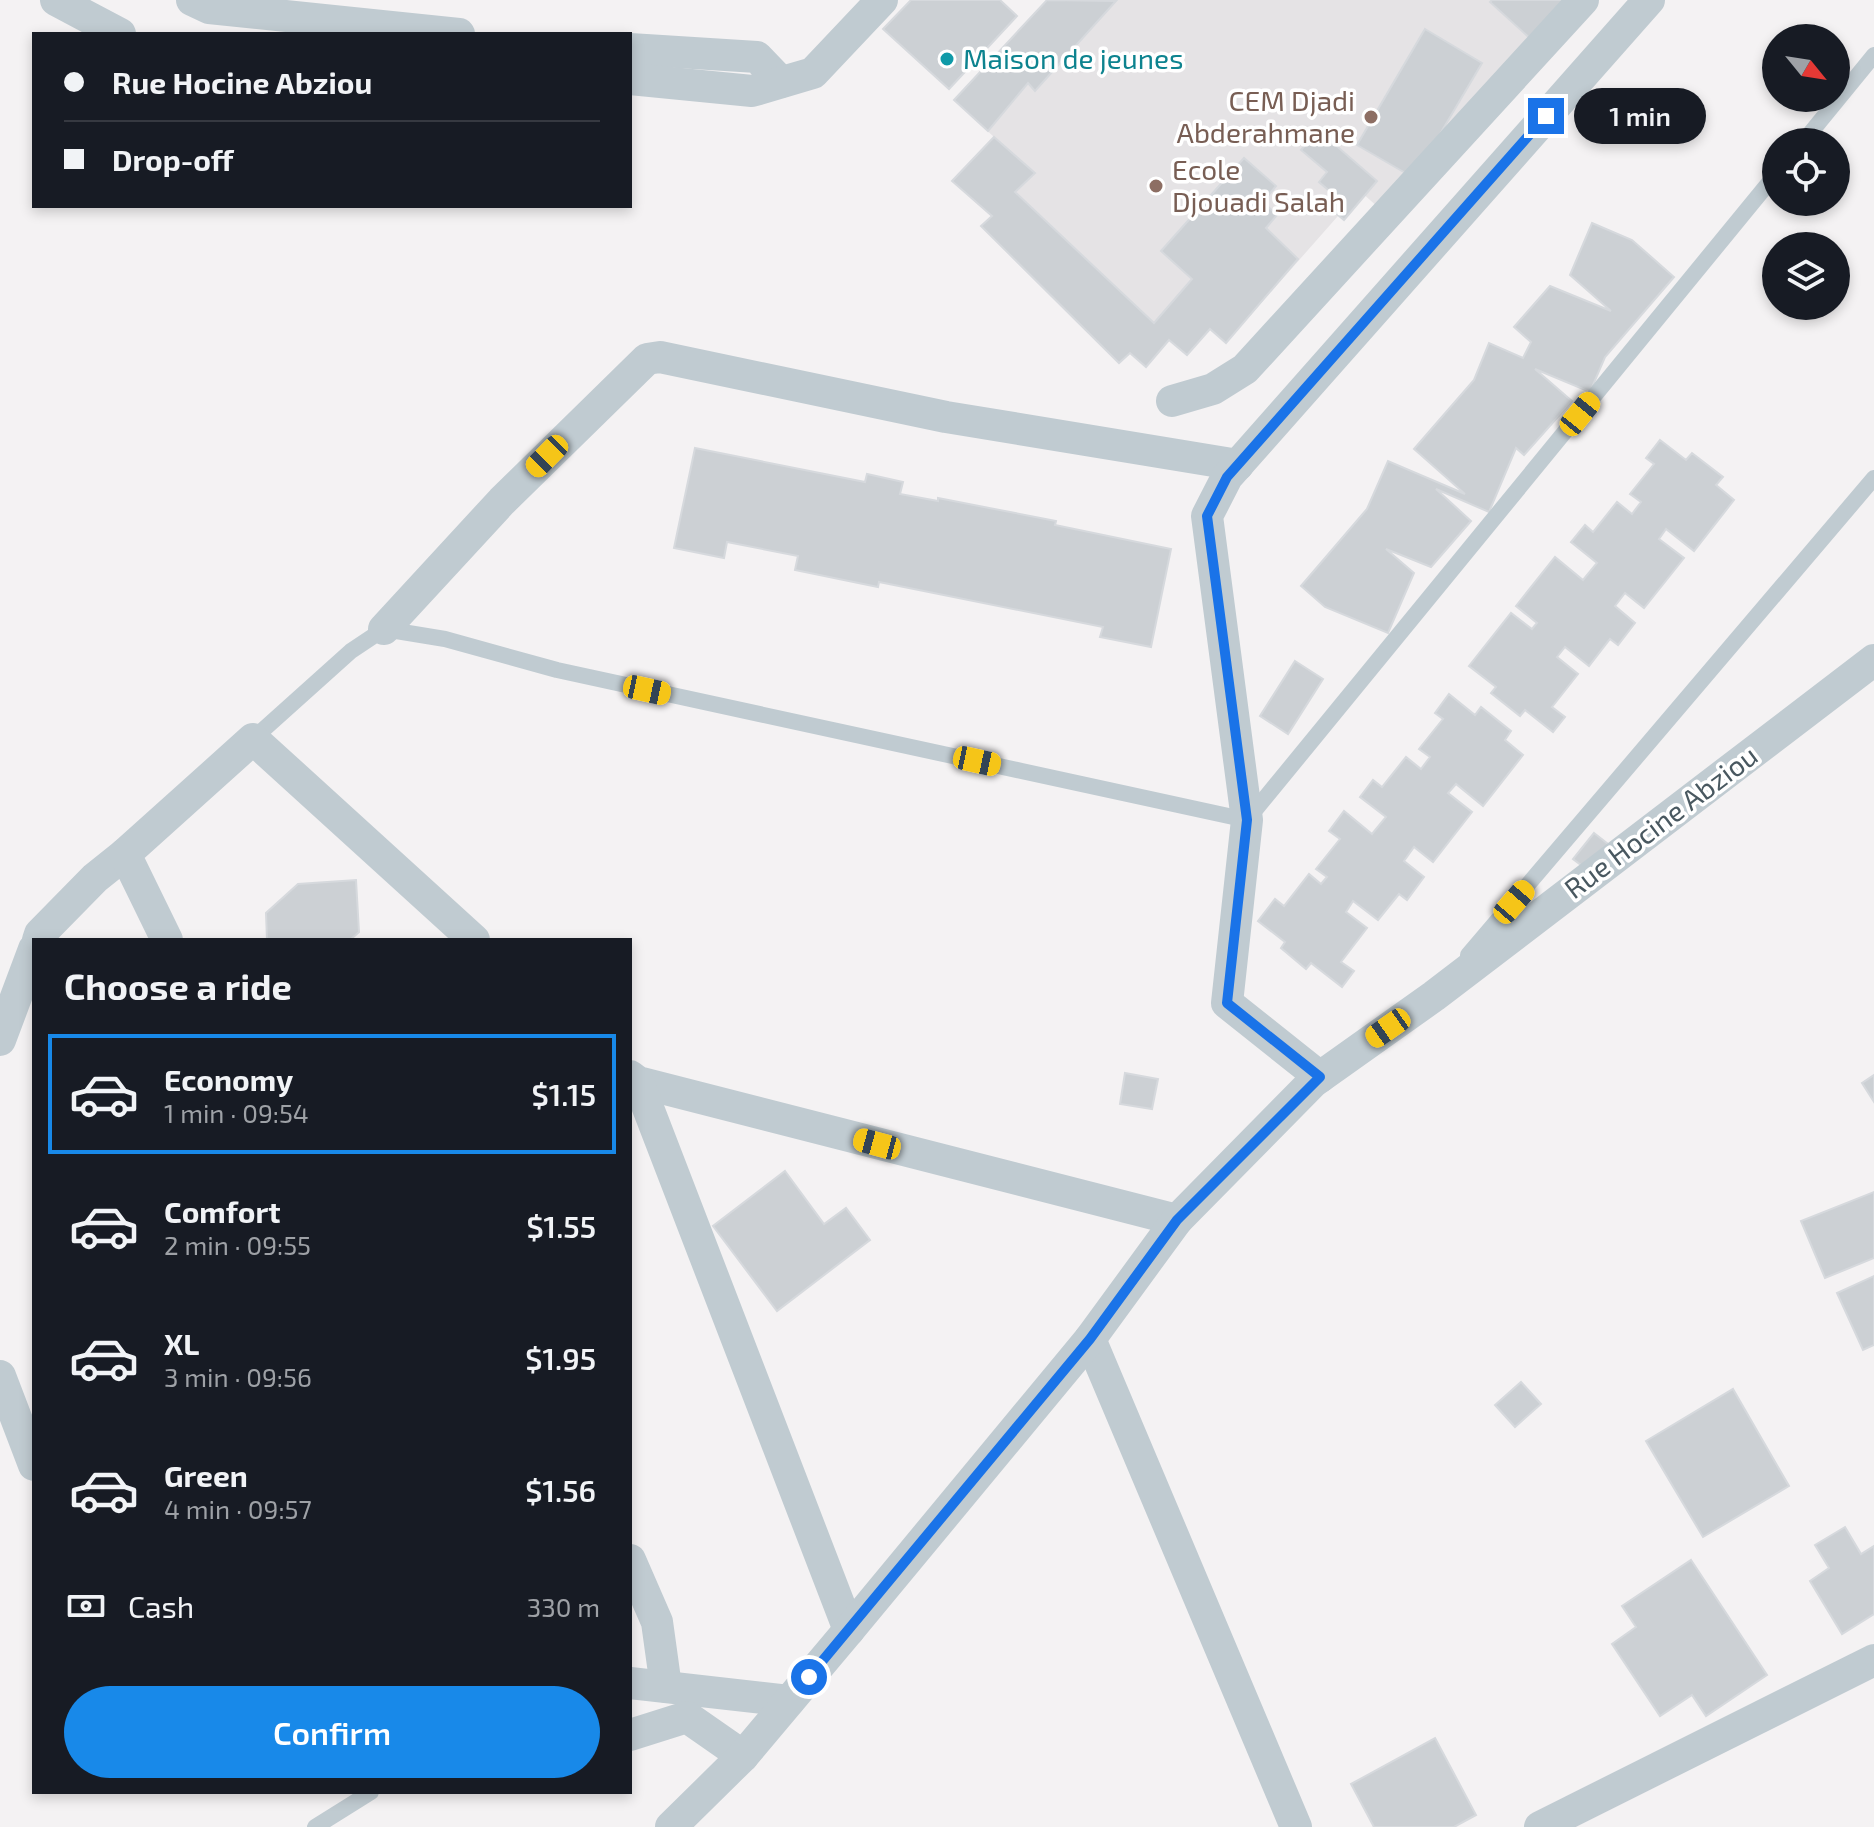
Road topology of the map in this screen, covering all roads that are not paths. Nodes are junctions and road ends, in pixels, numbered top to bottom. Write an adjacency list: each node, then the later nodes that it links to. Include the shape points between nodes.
1 (56, 0): 6 (street)
2 (192, 0): 7 (street, via 209,8)
3 (882, 0): 11 (street, via 813,73)
4 (1583, 0): 14 (street, via 1245,369 1213,389)
5 (1649, 0): 15 (street)
6 (116, 32)
7 (440, 32)
8 (632, 49): 11 (street, via 757,57)
9 (1874, 55): 12 (lane)
10 (632, 79): 11 (street, via 752,91)
11 (781, 82)
12 (1814, 128)
13 (1762, 191): 20 (lane)
14 (1172, 401)
15 (1238, 465): 17 (street, via 946,417 660,357 647,359 502,501); 20 (street, via 1207,516)
16 (1874, 478): 27 (lane)
17 (384, 629): 19 (lane, via 351,651); 20 (lane)
18 (1874, 660): 27 (street, Rue Hocine Abziou)
19 (253, 739): 21 (street); 22 (street)
20 (1247, 820): 29 (street, via 1227,1003)
21 (125, 854): 23 (street); 24 (street)
22 (437, 928): 25 (street)
23 (39, 938)
24 (166, 938)
25 (468, 938)
26 (32, 954): 28 (street)
27 (1434, 996): 29 (street, Rue Hocine Abziou)
28 (0, 1040)
29 (1320, 1077): 31 (street, Rue Hocine Abziou)
30 (634, 1079): 31 (street); 36 (street)
31 (1177, 1220): 32 (street, Rue Hocine Abziou)
32 (1090, 1339): 36 (street, Rue Hocine Abziou); 46 (street)
33 (0, 1376): 34 (street)
34 (32, 1460)
35 (632, 1565): 39 (street, via 657,1622)
36 (849, 1630): 40 (street, Rue Hocine Abziou)
37 (1874, 1660): 47 (street)
38 (632, 1683): 39 (street)
39 (666, 1687): 40 (street)
40 (789, 1701): 42 (street, Rue Hocine Abziou)
41 (632, 1734): 42 (street, via 687,1717)
42 (743, 1756): 45 (street, Rue Hocine Abziou)
43 (368, 1794): 44 (lane)
44 (315, 1827)
45 (671, 1827)
46 (1296, 1827)
47 (1540, 1827)

